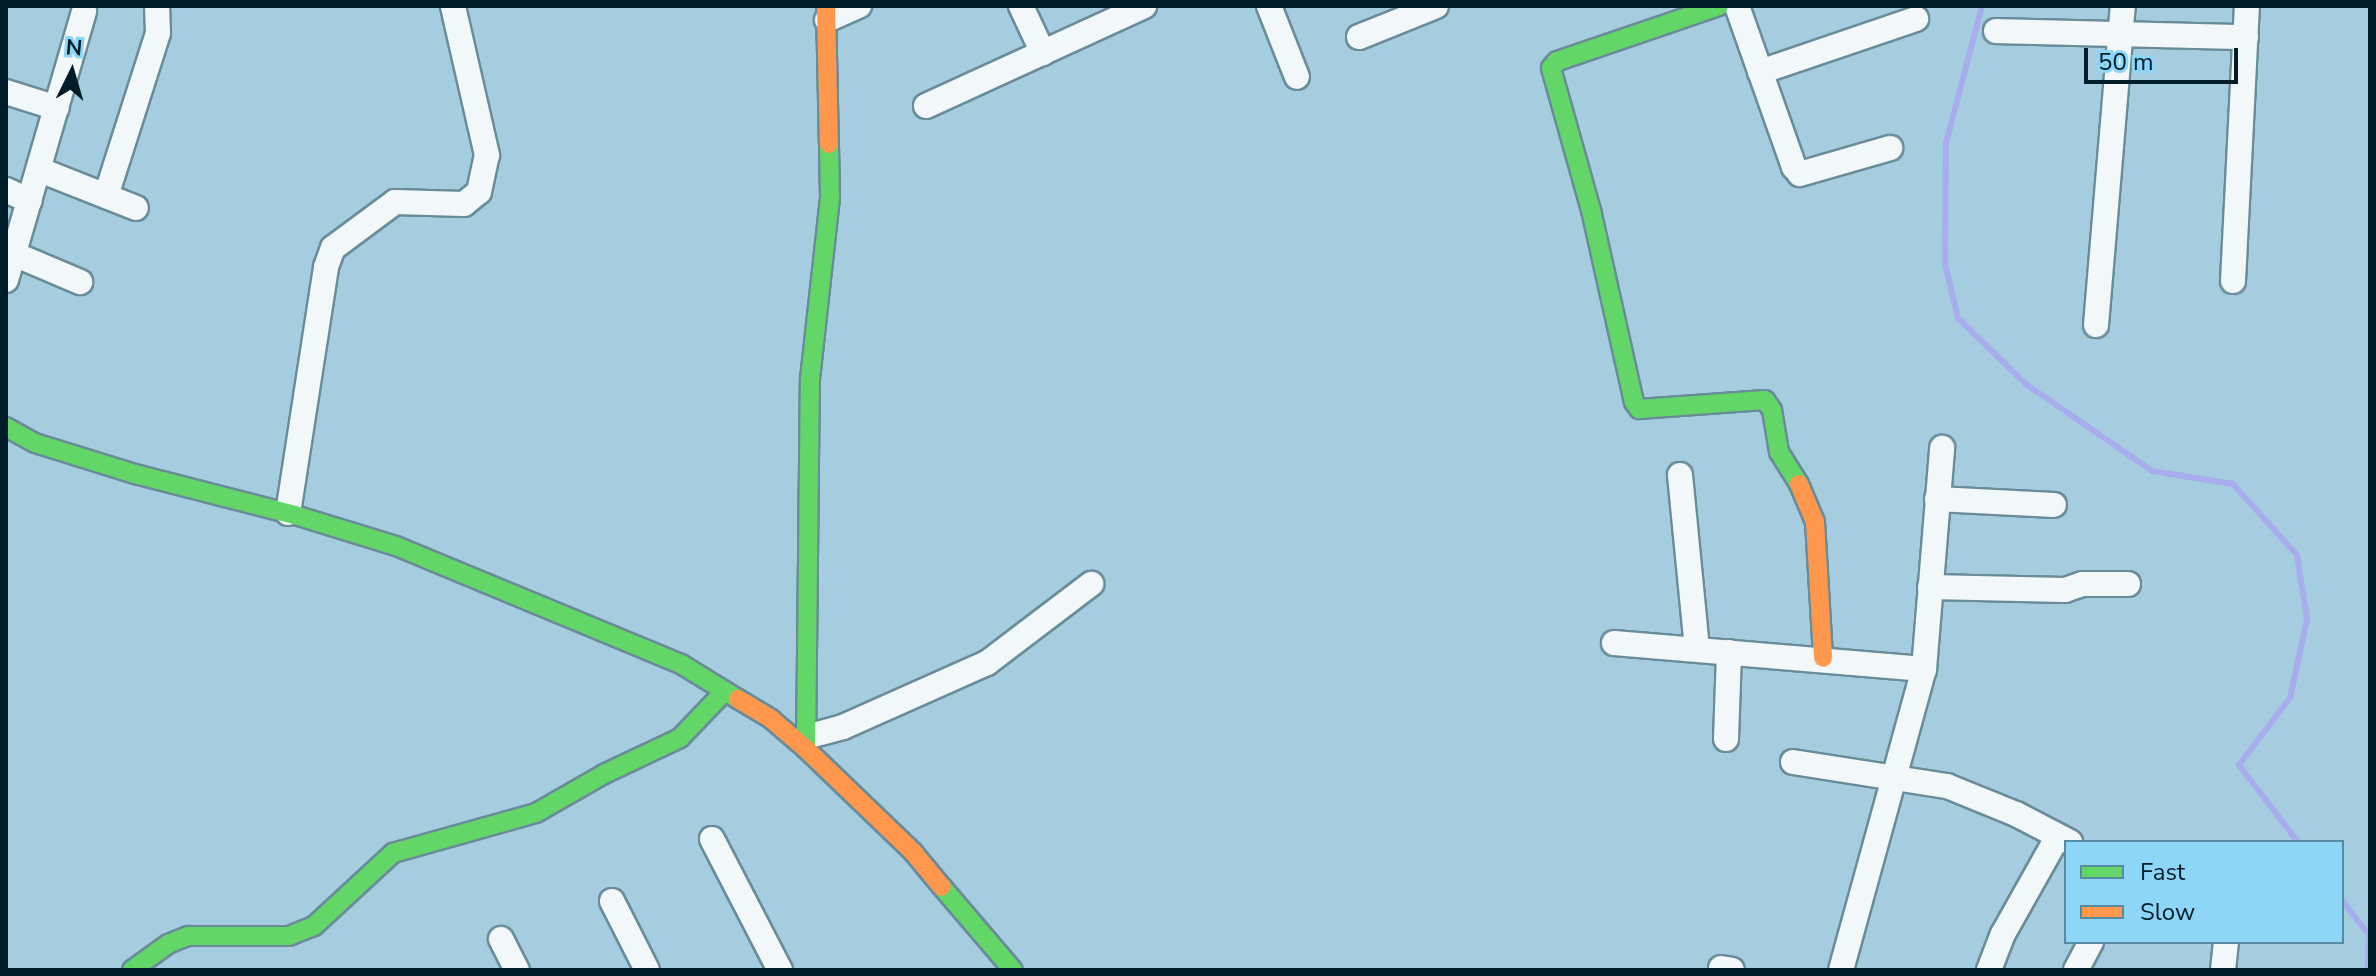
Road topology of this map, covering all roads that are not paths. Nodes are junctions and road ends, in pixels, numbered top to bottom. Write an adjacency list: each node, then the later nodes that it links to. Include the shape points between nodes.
1 (157, 6): 28 (street, via 158,33)
2 (453, 6): 41 (street, via 487,155 479,192 464,204 395,202 333,248)
3 (859, 6): 13 (street)
4 (1021, 6): 19 (street)
5 (1144, 6): 19 (street)
6 (1269, 6): 21 (street)
7 (1436, 6): 17 (street)
8 (1719, 6): 48 (street, via 1557,61 1551,68 1591,210 1634,402 1639,409 1765,400 1772,410 1779,452 1815,522)
9 (1737, 6): 20 (street)
10 (2123, 6): 16 (street)
11 (2247, 6): 18 (street)
12 (84, 11): 24 (street)
13 (826, 13): 52 (street, via 830,198 810,379)
14 (1902, 16): 20 (street)
15 (1996, 31): 16 (street)
16 (2122, 36): 18 (street); 35 (street)
17 (1359, 37)
18 (2246, 37): 33 (street)
19 (1043, 53): 23 (street)
20 (1760, 72): 25 (street, via 1800,174)
21 (1297, 77)
22 (6, 92): 24 (street)
23 (926, 106)
24 (57, 108): 26 (street)
25 (1890, 148)
26 (40, 170): 28 (street); 29 (street)
27 (6, 190): 29 (street)
28 (106, 196): 30 (street)
29 (30, 201): 31 (street)
30 (136, 208)
31 (14, 254): 32 (street); 34 (street)
32 (6, 280)
33 (2233, 281)
34 (80, 282)
35 (2096, 325)
36 (6, 427): 41 (street, via 35,443 135,474)
37 (1942, 448): 39 (street)
38 (1680, 475): 46 (street)
39 (1937, 499): 40 (street); 44 (street)
40 (2054, 505)
41 (288, 513): 50 (street, via 439,562 681,664)
42 (1091, 584): 52 (street, via 987,663)
43 (2128, 584): 44 (street, via 2082,584 2065,590)
44 (1930, 587): 49 (street)
45 (1614, 643): 46 (street)
46 (1697, 649): 47 (street)
47 (1729, 652): 48 (street); 51 (street)
48 (1823, 658): 49 (street)
49 (1924, 669): 54 (street)
50 (725, 691): 52 (street); 61 (street, via 680,738 536,813 393,853 314,926 289,936 188,936)
51 (1726, 739)
52 (806, 743): 65 (street, via 913,852)
53 (1793, 762): 54 (street)
54 (1896, 776): 56 (street, via 1947,786); 66 (street)
55 (712, 839): 64 (street)
56 (2064, 839): 67 (street, via 2003,934)
57 (612, 901): 63 (street)
58 (501, 939): 62 (street)
59 (2090, 944): 68 (street)
60 (2226, 944): 69 (street)
61 (132, 970)
62 (517, 970)
63 (647, 970)
64 (780, 970)
65 (1013, 970)
66 (1841, 970)
67 (1989, 970)
68 (2076, 970)
69 (2223, 970)

